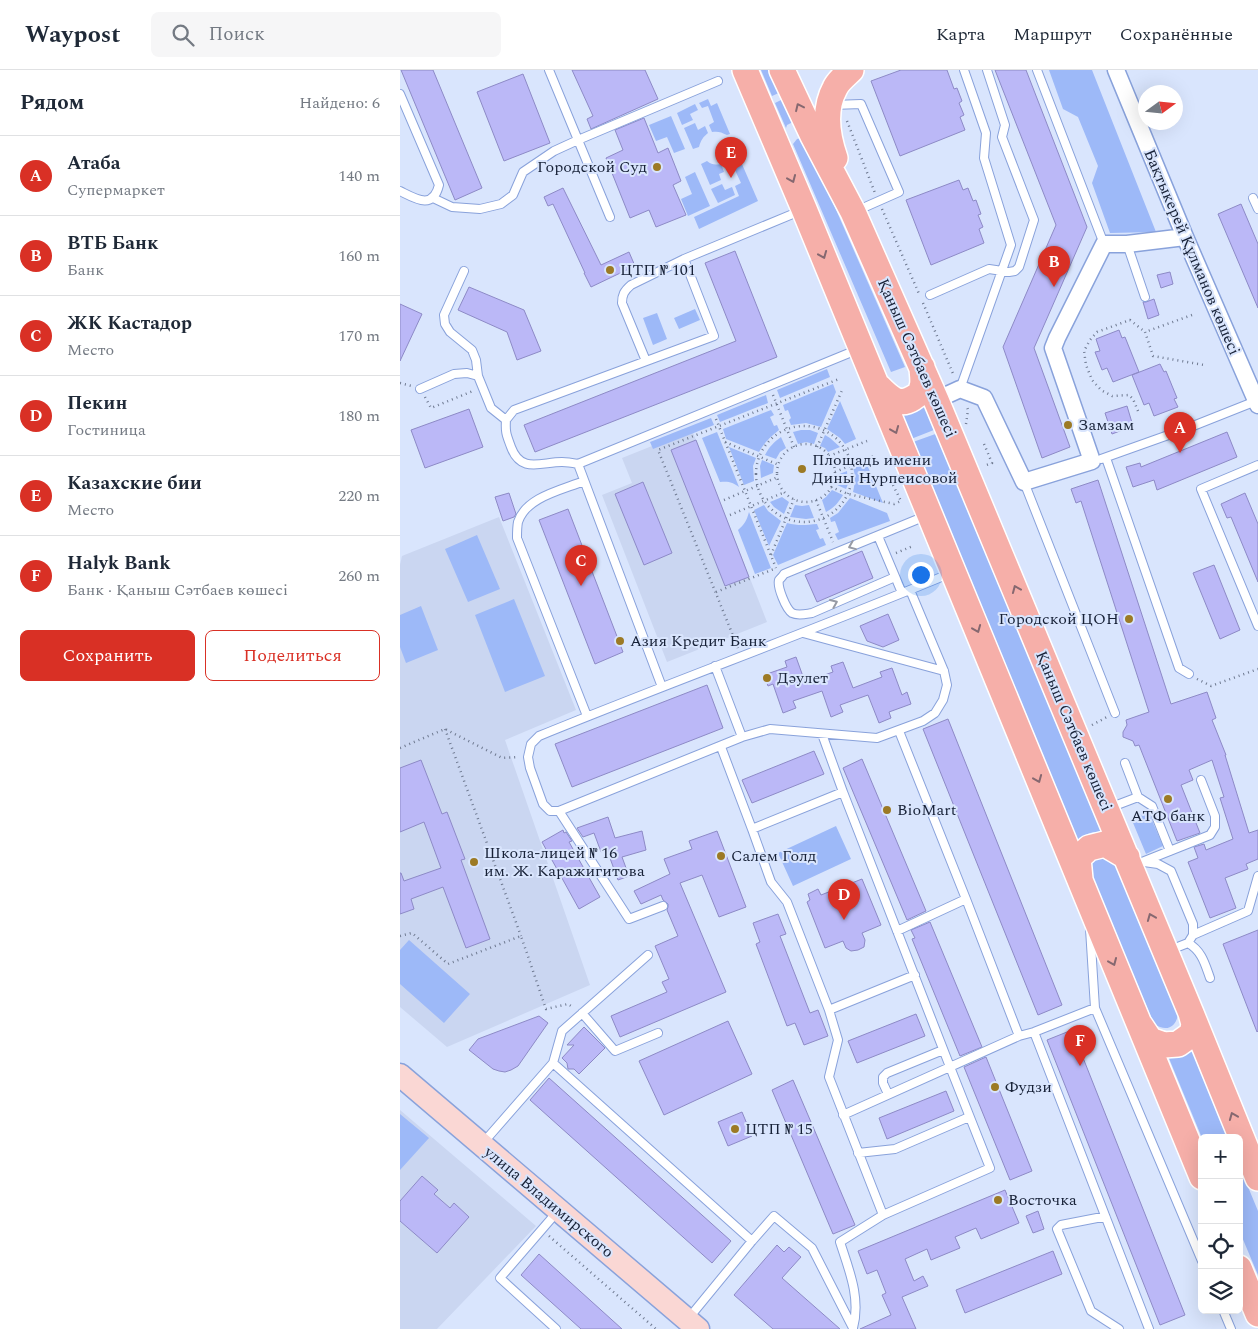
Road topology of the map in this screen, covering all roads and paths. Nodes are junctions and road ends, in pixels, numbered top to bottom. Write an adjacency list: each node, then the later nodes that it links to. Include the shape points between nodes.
1 (549, 70): 13 (lane)
2 (745, 70): 14 (main road)
3 (782, 70): 12 (main road, Қаныш Сәтбаев көшесі, one-way to 3)
4 (851, 70): 11 (main road, via 835,86)
5 (964, 70): 27 (lane, via 986,133 984,158 1011,245)
6 (987, 70): 27 (lane, via 1005,125 1002,137 1034,220 1019,267 1015,271)
7 (1037, 70): 24 (lane)
8 (1116, 70): 23 (street, Бақтыкерей Құлманов көшесі)
9 (718, 81): 13 (lane)
10 (400, 94): 16 (lane, via 439,185)
11 (834, 104): 18 (path); 18 (lane, via 861,104 899,192); 21 (main road, via 827,126)
12 (813, 136): 14 (main road, via 798,132 784,138); 21 (main road, Қаныш Сәтбаев көшесі)
13 (578, 140): 16 (lane, via 554,151 523,172 513,195 502,204 480,209 461,208); 22 (lane)
14 (780, 150): 19 (main road, one-way to 19)
15 (400, 191): 16 (lane, via 422,201)
16 (432, 198)
17 (1253, 198): 20 (lane)
18 (879, 201): 21 (lane); 44 (path)
19 (804, 209): 26 (lane); 33 (main road, one-way to 33)
20 (1258, 209)
21 (853, 212): 36 (main road, Қаныш Сәтбаев көшесі)
22 (610, 216)
23 (1185, 237): 25 (street); 45 (street, Бақтыкерей Құлманов көшесі)
24 (1104, 244): 25 (street); 66 (street, via 1053,348)
25 (1127, 244): 30 (lane)
26 (684, 259): 34 (lane, via 631,285 622,297); 34 (lane, via 714,336)
27 (1001, 270): 29 (lane, via 989,269); 44 (lane)
28 (464, 271): 37 (lane, via 444,315 445,324 472,350)
29 (930, 295)
30 (1145, 297)
31 (1192, 315): 32 (path)
32 (1145, 332): 35 (path, via 1153,356); 50 (path, via 1130,320 1098,332 1084,351 1086,366 1096,385 1112,396 1129,396)
33 (861, 348): 40 (main road); 41 (lane)
34 (646, 361): 51 (lane, via 514,410)
35 (1204, 365)
36 (922, 367): 40 (main road, via 923,385 919,394 909,401 898,402 889,398); 47 (main road, Қаныш Сәтбаев көшесі)
37 (478, 376): 43 (lane, via 454,374); 46 (lane)
38 (839, 379): 48 (path)
39 (400, 383): 43 (path)
40 (877, 385): 87 (main road, one-way to 87)
41 (769, 386): 48 (path); 49 (lane)
42 (843, 388): 55 (path)
43 (420, 389): 46 (path, via 431,408 476,390 479,396)
44 (960, 389): 47 (street); 75 (street, via 984,398)
45 (1255, 393): 53 (lane)
46 (485, 396): 51 (lane, via 491,408)
47 (936, 400): 123 (main road, Қаныш Сәтбаев көшесі, one-way to 47)
48 (776, 404): 52 (path); 54 (path)
49 (712, 409): 52 (path); 67 (lane)
50 (1138, 411)
51 (506, 420): 67 (lane, via 505,432 521,462 535,466 563,462)
52 (718, 426): 58 (path); 103 (path, via 658,450)
53 (1188, 428)
54 (787, 429): 55 (path, via 808,426); 60 (path); 65 (path, via 776,435)
55 (824, 430): 61 (path); 62 (path)
56 (1174, 433): 66 (lane)
57 (867, 441): 62 (path)
58 (725, 442): 65 (path); 79 (path)
59 (984, 444): 71 (path, via 992,463)
60 (794, 447): 61 (path); 68 (path)
61 (816, 447): 63 (path)
62 (845, 449): 63 (path); 69 (path)
63 (829, 456): 72 (path)
64 (874, 456): 69 (path)
65 (759, 457): 68 (path); 77 (path)
66 (1099, 459): 75 (street); 107 (lane, via 1179,668)
67 (578, 464): 74 (lane)
68 (779, 465): 73 (path)
69 (851, 465): 72 (path); 81 (path, via 852,481)
70 (1258, 465): 101 (lane, via 1201,489)
71 (980, 467)
72 (835, 472): 78 (path)
73 (778, 477): 77 (path); 80 (path)
74 (584, 481): 108 (lane); 110 (lane, via 525,508 518,522 517,538)
75 (1024, 482): 109 (lane)
76 (892, 483): 81 (path, via 900,501 894,504)
77 (757, 486): 79 (path); 84 (path)
78 (831, 487): 81 (path); 85 (path)
79 (744, 491): 83 (path); 86 (path)
80 (785, 492): 82 (path); 84 (path)
81 (848, 494): 89 (path, via 833,512)
82 (794, 499): 85 (path); 90 (path)
83 (724, 500)
84 (764, 500): 86 (path); 90 (path)
85 (816, 500): 89 (path)
86 (750, 506): 88 (path); 94 (path)
87 (930, 514): 91 (lane); 97 (main road)
88 (730, 515)
89 (823, 518): 90 (path, via 797,522); 92 (path)
90 (786, 519): 94 (path)
91 (878, 536): 95 (lane); 98 (lane, one-way to 98, via 784,574 778,586 787,607 800,615 812,613)
92 (834, 544)
93 (913, 546): 95 (path)
94 (771, 555): 96 (path)
95 (887, 558): 98 (lane)
96 (776, 568)
97 (953, 572): 99 (lane); 129 (main road, one-way to 129)
98 (895, 577): 100 (lane)
99 (910, 590): 100 (lane); 106 (lane)
100 (902, 593): 102 (lane)
101 (1258, 626)
102 (803, 633): 103 (lane); 106 (lane)
103 (741, 656): 104 (lane)
104 (715, 666): 108 (lane); 115 (lane)
105 (1258, 669): 107 (path, via 1211,686)
106 (944, 671): 113 (lane, via 947,685 935,713 923,722)
107 (1189, 674)
108 (662, 687): 110 (lane)
109 (1115, 713): 111 (path)
110 (587, 716): 118 (lane, via 539,736 531,744)
111 (1088, 727)
112 (445, 729): 117 (path); 118 (path, via 502,758); 135 (path)
113 (899, 731): 114 (lane, via 877,738); 130 (lane)
114 (822, 734): 115 (lane, via 770,729); 121 (lane)
115 (742, 737): 116 (lane)
116 (721, 747): 124 (lane); 125 (lane)
117 (400, 748)
118 (528, 757): 124 (lane, via 543,804 550,811)
119 (1125, 763): 122 (lane)
120 (1201, 780): 126 (lane, via 1216,827 1210,835)
121 (843, 792): 125 (lane); 132 (lane)
122 (1138, 797): 123 (lane); 126 (lane, via 1152,806)
123 (1107, 809): 127 (main road, Қаныш Сәтбаев көшесі)
124 (559, 811): 131 (lane, via 629,919)
125 (752, 829): 141 (lane, via 771,882 787,902)
126 (1170, 851): 127 (lane)
127 (1133, 862): 129 (main road, via 1105,844 1090,848 1078,858); 133 (lane, via 1158,864 1171,871 1193,924); 136 (main road, Қаныш Сәтбаев көшесі, one-way to 127)
128 (1258, 876): 133 (lane, via 1248,912)
129 (1084, 891): 140 (lane); 144 (main road, one-way to 144)
130 (966, 899): 132 (lane); 147 (lane)
131 (663, 906)
132 (897, 931): 138 (lane)
133 (1194, 935): 136 (lane)
134 (400, 936): 135 (path, via 412,932 448,964)
135 (522, 936): 142 (path, via 546,1009 568,1004)
136 (1176, 948): 139 (lane, via 1194,947 1200,953); 143 (main road, Қаныш Сәтбаев көшесі)
137 (648, 955): 142 (lane)
138 (915, 975): 141 (lane); 148 (lane)
139 (1210, 978)
140 (1095, 1008): 145 (lane); 164 (lane)
141 (829, 1010): 153 (lane, via 838,1040 829,1077)
142 (582, 1013): 146 (lane, via 615,1051); 149 (lane, via 562,1031)
143 (1191, 1013): 144 (main road, via 1192,1034 1178,1044 1164,1045 1150,1040); 158 (main road, Қаныш Сәтбаев көшесі, one-way to 143)
144 (1138, 1021): 157 (main road)
145 (1034, 1032): 147 (lane); 161 (lane)
146 (658, 1033)
147 (1019, 1036): 150 (lane)
148 (943, 1050): 150 (lane); 152 (lane, via 888,1073 883,1083)
149 (553, 1063): 155 (lane); 163 (lane)
150 (949, 1066): 152 (lane); 154 (lane)
151 (400, 1075): 155 (street, улица Владимирского)
152 (888, 1094): 153 (lane)
153 (843, 1115): 156 (lane)
154 (969, 1117): 156 (lane, via 895,1149); 160 (lane, via 990,1168)
155 (481, 1144): 159 (street, улица Владимирского)
156 (858, 1153): 160 (lane)
157 (1198, 1167)
158 (1258, 1178)
159 (558, 1210): 162 (lane); 168 (street, улица Владимирского)
160 (882, 1215): 169 (lane, via 840,1242 856,1290)
161 (1106, 1218): 172 (lane, via 1061,1225 1057,1229 1091,1311); 173 (lane)
162 (541, 1229): 170 (lane, via 500,1278); 171 (path)
163 (752, 1241): 168 (lane); 169 (lane, via 774,1216 812,1248)
164 (1198, 1252)
165 (1239, 1269): 167 (main road)
166 (1224, 1314): 174 (lane)
167 (1258, 1314)
168 (692, 1324)
169 (853, 1328)
170 (556, 1329)
171 (656, 1329)
172 (1119, 1329)
173 (1149, 1329)
174 (1230, 1329)

